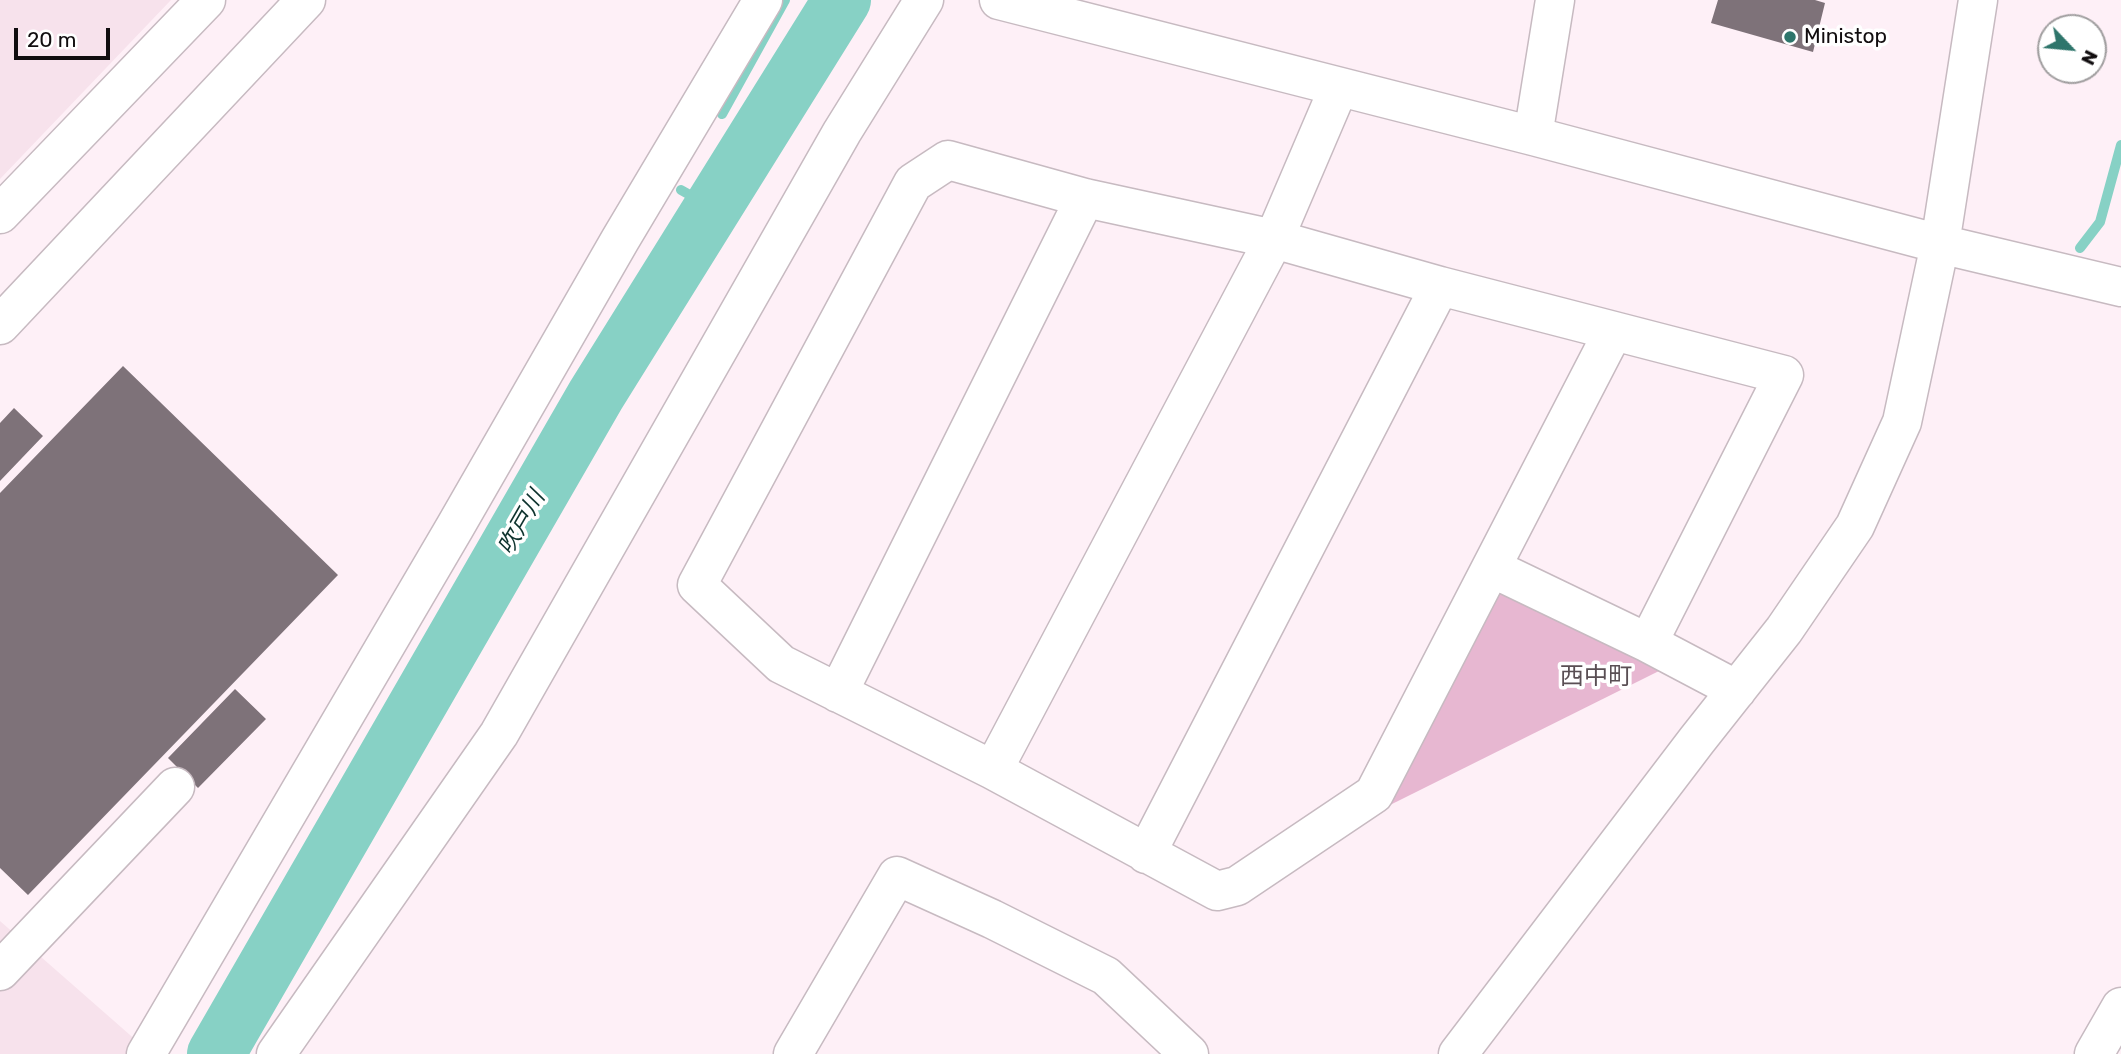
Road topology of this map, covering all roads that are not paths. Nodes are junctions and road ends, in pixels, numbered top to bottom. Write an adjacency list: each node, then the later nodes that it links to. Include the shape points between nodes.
1 (206, 0): 11 (street)
2 (306, 0): 16 (street)
3 (763, 0): 27 (street)
4 (924, 0): 28 (street, via 842,132 499,734)
5 (999, 0): 8 (street)
6 (1555, 0): 9 (street)
7 (1978, 0): 13 (street)
8 (1339, 86): 9 (street); 12 (street)
9 (1533, 136): 13 (street)
10 (1085, 198): 12 (street); 21 (street); 21 (street, via 948,160 913,183 697,585 781,664)
11 (0, 214)
12 (1274, 239): 14 (street); 22 (street)
13 (1940, 244): 15 (street); 20 (street, via 1902,422 1855,526)
14 (1440, 286): 17 (street); 24 (street)
15 (2121, 287)
16 (0, 325)
17 (1612, 332): 18 (street); 19 (street, via 1784,375)
18 (1492, 568): 19 (street); 24 (street, via 1374,794 1237,886 1217,891)
19 (1648, 643): 20 (street)
20 (1737, 690): 31 (street)
21 (838, 694): 22 (street)
22 (993, 770): 24 (street)
23 (175, 787): 25 (street)
24 (1146, 854)
25 (0, 971)
26 (2121, 1007): 32 (street)
27 (146, 1054)
28 (276, 1054)
29 (793, 1054): 30 (street, via 897,876 1106,976)
30 (1189, 1054)
31 (1458, 1054)
32 (2094, 1054)

